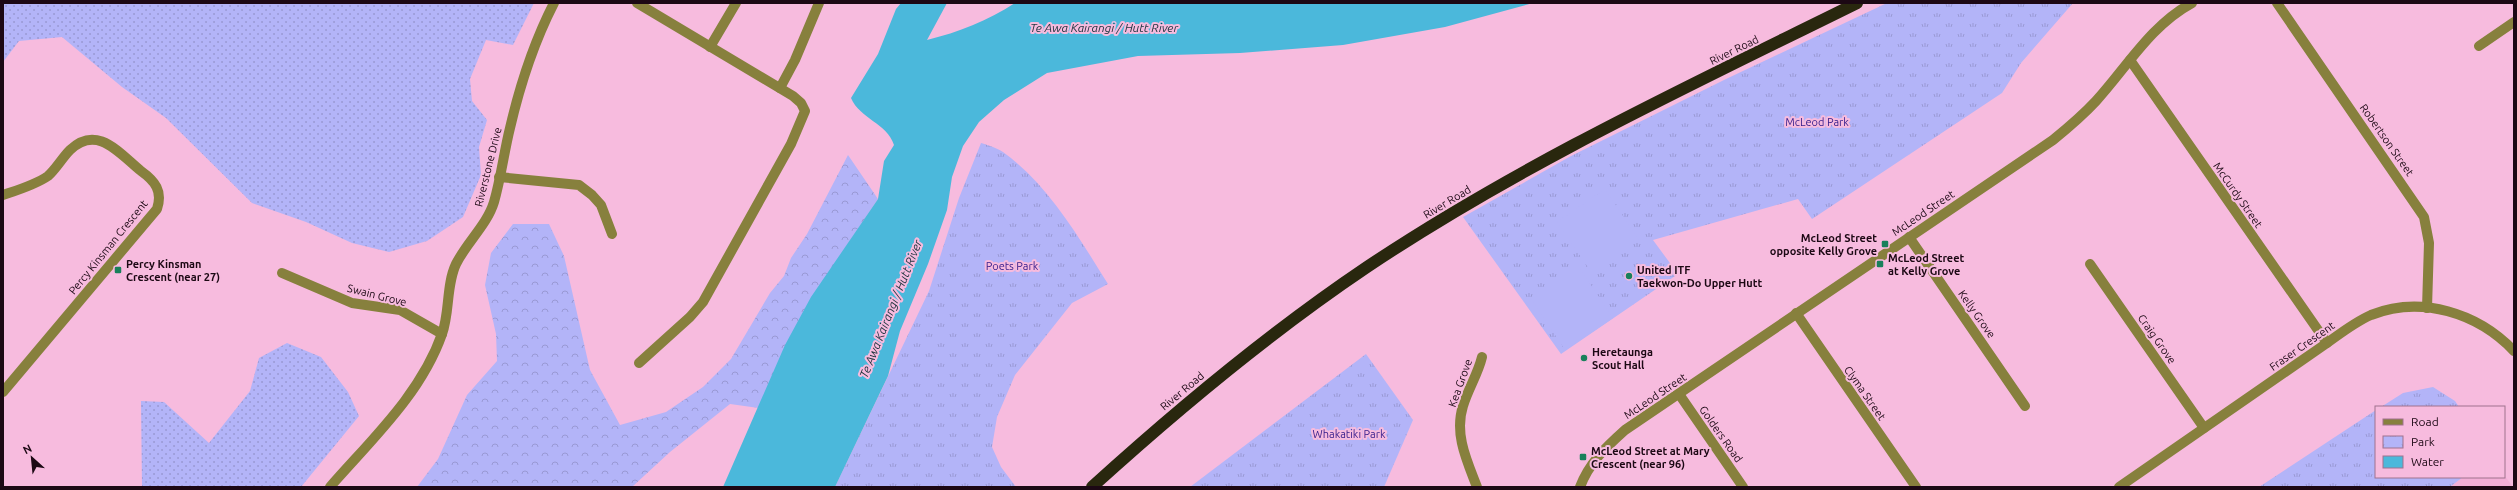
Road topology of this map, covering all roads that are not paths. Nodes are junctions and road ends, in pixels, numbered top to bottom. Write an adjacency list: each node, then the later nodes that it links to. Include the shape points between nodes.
1 (554, 3): 13 (street, Riverstone Drive, via 533,50 520,91)
2 (638, 3): 10 (street)
3 (736, 3): 10 (street)
4 (819, 3): 12 (street)
5 (1857, 3): 31 (highway, River Road, via 1556,155 1408,241 1329,293 1259,345 1160,426)
6 (2192, 3): 11 (street, McLeod Street, via 2177,11 2157,28)
7 (2277, 3): 19 (street, Robertson Street, via 2424,217 2429,243)
8 (2514, 22): 9 (street)
9 (2479, 46)
10 (710, 47): 12 (street)
11 (2130, 60): 16 (street, McLeod Street, via 2097,100 2059,135); 22 (street, McCurdy Street)
12 (780, 88): 25 (street, via 798,99 804,107 804,117 800,126 703,302)
13 (500, 177): 15 (street, via 579,185 601,205); 21 (street, Riverstone Drive, via 489,214 456,264)
14 (3, 195): 26 (street, Percy Kinsman Crescent, via 48,175 70,150 84,140 95,138 105,142 152,178 159,191 160,200 157,209)
15 (612, 234)
16 (1909, 237): 20 (street, McLeod Street); 28 (street, Kelly Grove)
17 (2090, 264): 29 (street, Craig Grove)
18 (282, 273): 21 (street, Swain Grove, via 352,303 400,310)
19 (2427, 308): 22 (street, Fraser Crescent, via 2381,312 2357,323); 23 (street, Fraser Crescent, via 2442,309 2472,319 2498,336)
20 (1796, 313): 27 (street, McLeod Street); 35 (street, Clyma Street)
21 (442, 334): 30 (street, Riverstone Drive, via 411,392)
22 (2326, 343): 29 (street, Fraser Crescent)
23 (2514, 351)
24 (1482, 357): 32 (street, Kea Grove, via 1463,406 1460,421 1464,454)
25 (639, 363)
26 (3, 392)
27 (1679, 394): 33 (street, McLeod Street, via 1626,430 1606,447 1593,462); 34 (street, Golders Road)
28 (2026, 406)
29 (2204, 428): 36 (street, Fraser Crescent)
30 (330, 487)
31 (1092, 487)
32 (1477, 487)
33 (1580, 487)
34 (1743, 487)
35 (1916, 487)
36 (2119, 487)

